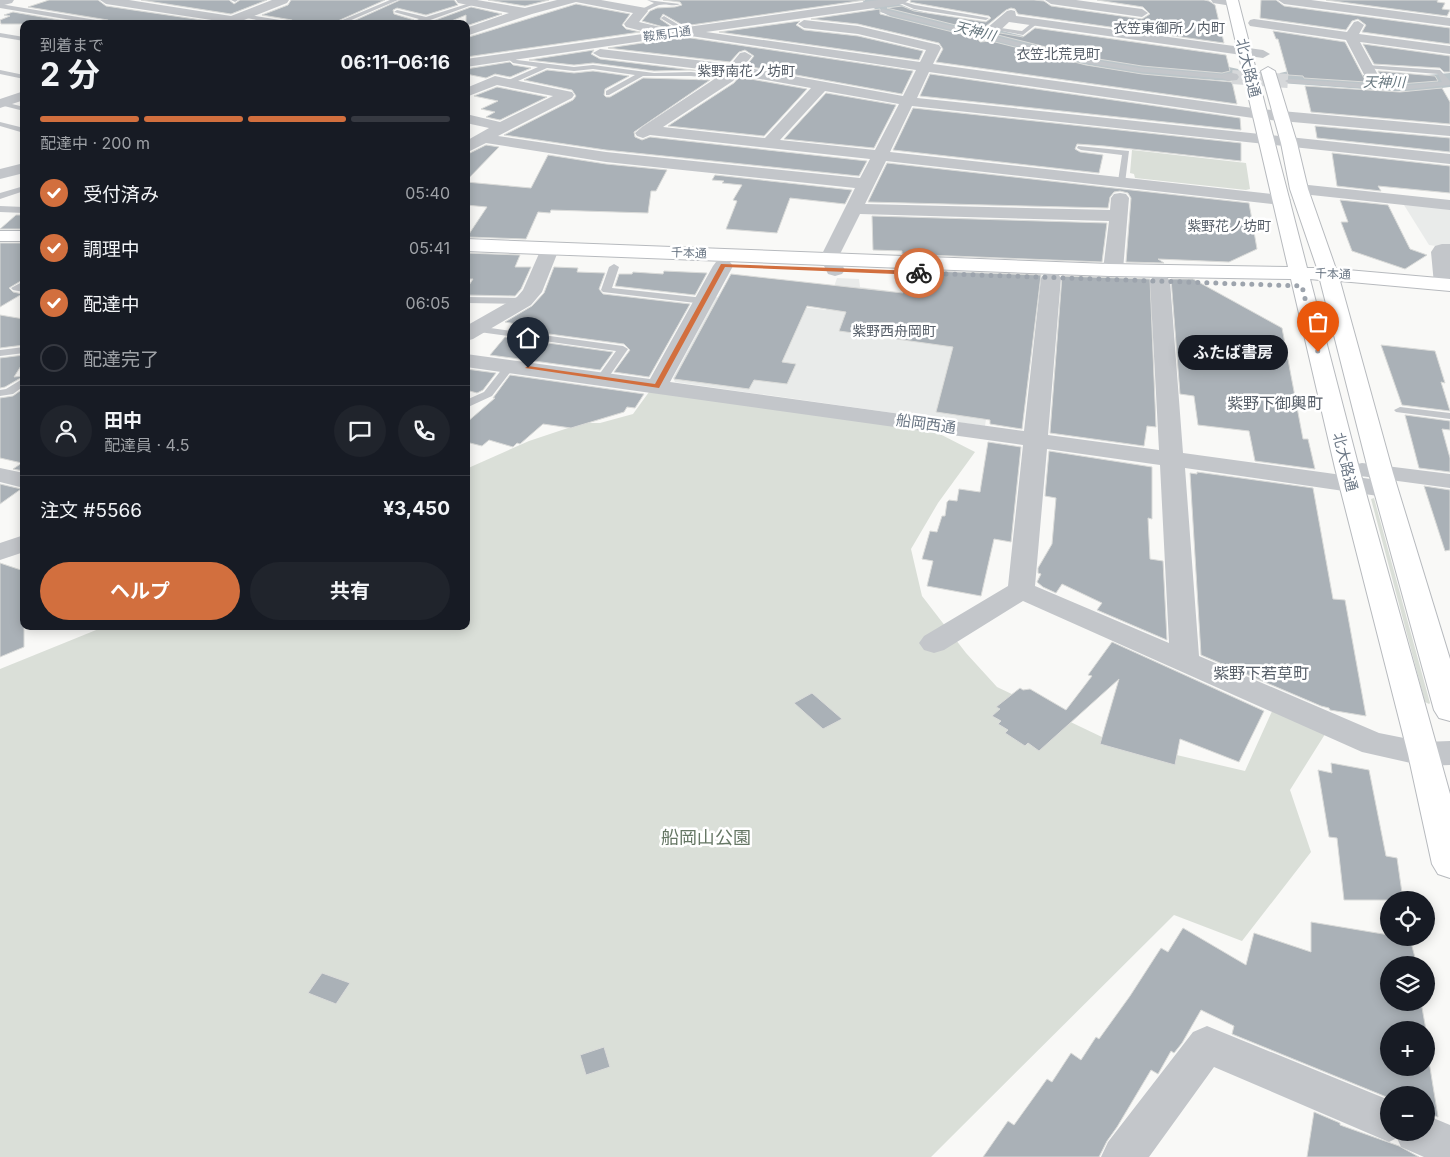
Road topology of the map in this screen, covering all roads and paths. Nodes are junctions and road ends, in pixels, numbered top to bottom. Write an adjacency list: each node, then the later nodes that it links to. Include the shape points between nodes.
1 (8, 0): 14 (street)
2 (106, 0): 25 (street)
3 (283, 0): 25 (street)
4 (395, 0): 26 (lane)
5 (572, 0): 17 (street)
6 (581, 0): 18 (street)
7 (650, 0): 13 (lane)
8 (1051, 0): 35 (street, via 1145,10)
9 (1232, 0): 29 (main road, 北大路通); 41 (main road, 北大路通)
10 (1284, 0): 16 (street)
11 (899, 1): 23 (street, 鞍馬口通); 30 (lane)
12 (469, 2): 17 (street); 22 (lane)
13 (660, 2): 15 (lane); 18 (lane)
14 (0, 3): 24 (lane)
15 (677, 4)
16 (1370, 5): 28 (street); 36 (street)
17 (528, 11): 31 (street)
18 (642, 11): 33 (street, via 630,24)
19 (882, 11): 30 (lane)
20 (397, 12): 22 (lane)
21 (664, 18): 32 (lane)
22 (426, 19)
23 (776, 19): 32 (street, 鞍馬口通); 38 (street); 47 (street, via 858,30 934,48)
24 (87, 20)
25 (233, 20)
26 (346, 20)
27 (1035, 22): 30 (lane, via 1023,33); 30 (street, via 1009,16); 35 (street)
28 (1450, 22)
29 (1254, 23): 36 (street); 42 (main road, 北大路通)
30 (988, 30): 53 (lane, via 1130,69)
31 (470, 31)
32 (687, 32): 33 (street, 鞍馬口通); 38 (street)
33 (666, 34): 39 (street, 鞍馬口通)
34 (0, 35): 37 (lane)
35 (1120, 35): 41 (street)
36 (1351, 36): 40 (street); 48 (street)
37 (20, 38)
38 (756, 43): 47 (street); 51 (street)
39 (579, 46): 43 (street, 鞍馬口通); 44 (street, via 585,51)
40 (1450, 50)
41 (1244, 52): 42 (street); 64 (main road, 北大路通)
42 (1263, 54): 65 (main road, 北大路通)
43 (509, 57): 45 (street, 鞍馬口通); 46 (lane, via 515,62)
44 (656, 60): 50 (lane); 51 (street)
45 (470, 62)
46 (546, 66): 50 (lane); 56 (lane)
47 (924, 66): 62 (street); 64 (street)
48 (1367, 67): 55 (lane, via 1440,72); 57 (street)
49 (0, 72): 52 (lane)
50 (641, 73): 51 (lane); 60 (lane)
51 (733, 73): 58 (street); 70 (street)
52 (20, 76)
53 (1230, 77)
54 (1288, 81): 57 (lane)
55 (1447, 82): 57 (lane, via 1424,87)
56 (510, 83): 59 (street, via 496,80); 68 (street, via 567,95)
57 (1375, 84)
58 (820, 86): 62 (street); 74 (street)
59 (470, 91)
60 (608, 93)
61 (7, 100): 63 (lane)
62 (907, 101): 73 (street); 77 (street)
63 (20, 106)
64 (1260, 114): 65 (street); 73 (main road, 北大路通)
65 (1282, 116): 71 (street); 75 (main road, 北大路通)
66 (470, 119): 68 (street)
67 (0, 124): 69 (lane)
68 (502, 127): 72 (street)
69 (20, 130)
70 (647, 130): 74 (street); 78 (street)
71 (1450, 131)
72 (473, 141): 78 (street)
73 (1267, 141): 75 (street); 87 (main road, 北大路通)
74 (769, 143): 77 (street)
75 (1289, 143): 79 (street); 85 (main road, 北大路通)
76 (1080, 148): 82 (lane, via 1126,153)
77 (880, 155): 82 (street); 83 (street)
78 (606, 157): 83 (street)
79 (1450, 160)
80 (20, 169): 81 (street)
81 (0, 174)
82 (1122, 181): 87 (street); 92 (street)
83 (866, 184): 90 (street)
84 (20, 189): 86 (lane)
85 (1299, 189): 88 (street); 107 (main road, 北大路通)
86 (0, 196)
87 (1282, 200): 106 (main road, 北大路通)
88 (1450, 205)
89 (0, 209): 91 (lane)
90 (854, 209): 92 (street); 101 (street)
91 (20, 210)
92 (1118, 216): 104 (street)
93 (0, 236): 94 (main road)
94 (20, 236)
95 (20, 244): 96 (main road)
96 (0, 245)
97 (470, 245): 99 (main road, 千本通)
98 (1450, 250): 109 (street, via 1440,252)
99 (548, 253): 100 (main road, 千本通); 101 (main road, 千本通); 102 (main road, 千本通); 111 (street, via 532,292)
100 (470, 255)
101 (832, 264): 102 (main road, 千本通); 104 (main road, 千本通); 105 (main road, 千本通)
102 (723, 266): 112 (street)
103 (614, 267): 112 (lane, via 606,290)
104 (1113, 270): 106 (main road, 千本通)
105 (1051, 278): 108 (main road, 千本通); 125 (street)
106 (1300, 280): 107 (main road, 千本通); 108 (main road, 千本通); 127 (main road, 北大路通)
107 (1330, 280): 109 (main road, 千本通, via 1386,289); 128 (main road, 北大路通)
108 (1160, 281): 126 (street)
109 (1448, 288)
110 (470, 300): 111 (lane)
111 (524, 300): 113 (street)
112 (704, 301): 120 (street)
113 (471, 332): 118 (lane, via 623,349)
114 (20, 350): 115 (lane)
115 (0, 353)
116 (470, 361): 117 (street, 船岡西通)
117 (510, 366): 118 (street, 船岡西通); 122 (lane, via 488,394)
118 (602, 379): 120 (street, 船岡西通)
119 (20, 385): 121 (lane, via 9,392)
120 (657, 386): 125 (street, 船岡西通)
121 (0, 393)
122 (470, 403)
123 (1400, 410): 124 (lane)
124 (1450, 416)
125 (1035, 440): 126 (street, 船岡西通); 132 (street)
126 (1172, 459): 127 (street, 船岡西通); 134 (street)
127 (1349, 476): 128 (street, 船岡西通); 136 (main road, 北大路通)
128 (1383, 481): 129 (street, 船岡西通); 135 (main road, 北大路通)
129 (1450, 481)
130 (20, 544): 131 (street)
131 (0, 552)
132 (1021, 590): 133 (street); 134 (street)
133 (934, 643)
134 (1184, 661): 136 (street, via 1373,744)
135 (1450, 710)
136 (1437, 754): 137 (main road, 北大路通)
137 (1450, 864)
138 (1380, 1117): 141 (street, via 1207,1046)
139 (1435, 1140): 140 (street)
140 (1450, 1147)
141 (1123, 1157)

